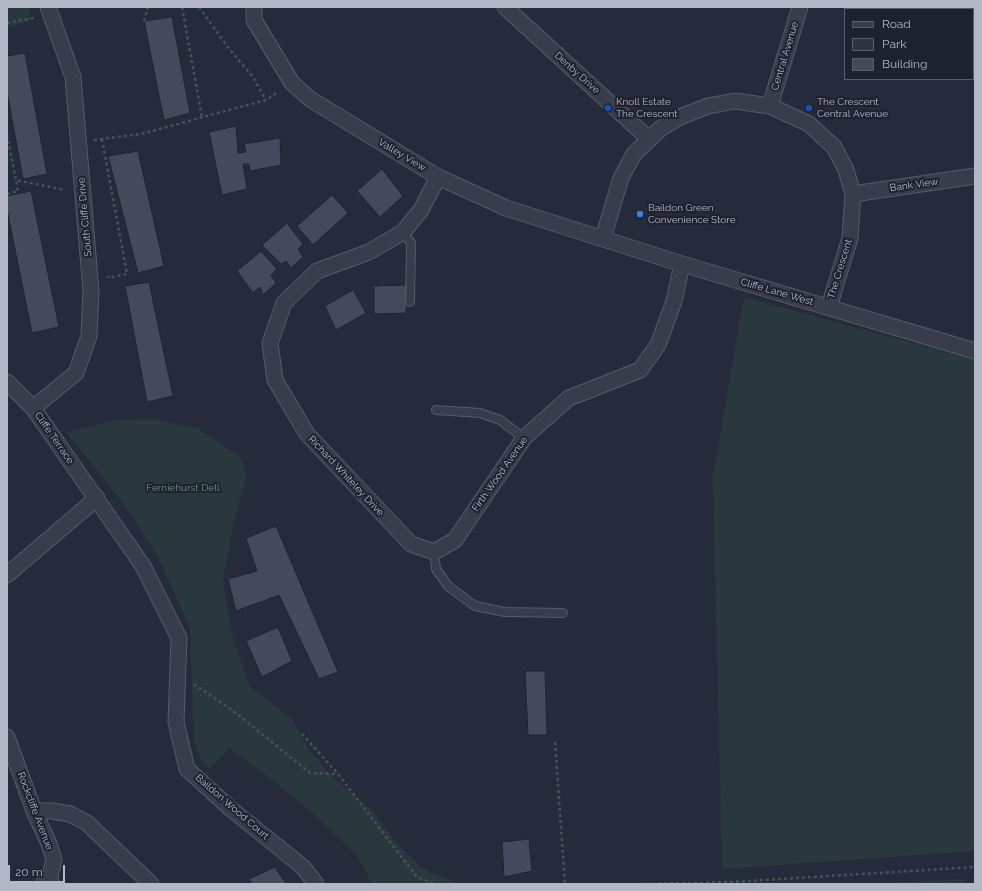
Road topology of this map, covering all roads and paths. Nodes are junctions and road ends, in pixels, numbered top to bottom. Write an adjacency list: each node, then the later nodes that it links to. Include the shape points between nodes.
1 (48, 7): 16 (street, South Cliffe Drive, via 72,77)
2 (148, 7): 9 (path)
3 (182, 7): 12 (path)
4 (199, 7): 12 (path, via 253,77 266,100)
5 (254, 7): 18 (street, Valley View, via 254,20 292,83 310,99)
6 (505, 7): 14 (street, Denby Drive)
7 (800, 7): 11 (street, Central Avenue)
8 (32, 18): 10 (path)
9 (144, 21)
10 (7, 23)
11 (770, 106): 14 (street, The Crescent, via 735,101 708,106 680,117); 22 (street, The Crescent, via 809,124 834,147 846,170)
12 (202, 117): 15 (path, via 142,134)
13 (7, 135): 19 (path)
14 (649, 138): 24 (street, The Crescent, via 634,154 621,178)
15 (102, 139): 16 (path); 26 (path, via 128,274 109,278)
16 (79, 143): 21 (street, South Cliffe Drive)
17 (975, 176): 22 (street, Bank View)
18 (438, 177): 23 (street, Richard Whiteley Drive, via 421,210); 24 (street, Valley View, via 506,208)
19 (16, 180): 20 (path, via 18,191); 21 (path)
20 (7, 194)
21 (83, 194): 31 (street, South Cliffe Drive, via 91,291 89,336 76,373)
22 (853, 194): 28 (street, The Crescent, via 850,238)
23 (403, 232): 27 (lane, via 411,243); 35 (street, Richard Whiteley Drive, via 369,252 317,271 284,304 270,343 275,380 307,434 411,544)
24 (603, 238): 25 (street, Cliffe Lane West)
25 (682, 264): 28 (street, Cliffe Lane West); 33 (street, Firth Wood Avenue, via 674,301 658,345 640,370 569,398)
26 (105, 272)
27 (410, 302)
28 (829, 307): 29 (street, Cliffe Lane West)
29 (975, 351)
30 (7, 382): 31 (street, Cliffe Terrace)
31 (33, 408): 34 (street, Cliffe Terrace)
32 (436, 410): 33 (lane, via 480,413 500,420)
33 (524, 438): 35 (street, Firth Wood Avenue, via 455,540)
34 (97, 498): 36 (street); 38 (street, Baildon Wood Court, via 143,566 179,638)
35 (434, 552): 37 (lane, via 436,569 448,586 475,606 505,612)
36 (7, 575)
37 (563, 613)
38 (179, 674): 42 (path, via 236,713 310,773); 47 (street, Baildon Wood Court, via 176,722 187,769 231,809 303,866)
39 (302, 734): 42 (path)
40 (7, 737): 43 (street, Rockcliffe Avenue)
41 (555, 742): 49 (path)
42 (338, 774): 48 (path, via 417,877)
43 (34, 811): 45 (street, Rockcliffe Avenue, via 54,860); 46 (street, via 52,810 70,814 87,823)
44 (975, 867): 50 (path, via 732,882)
45 (50, 881)
46 (150, 884)
47 (316, 884)
48 (435, 884)
49 (565, 884)
50 (640, 884)

